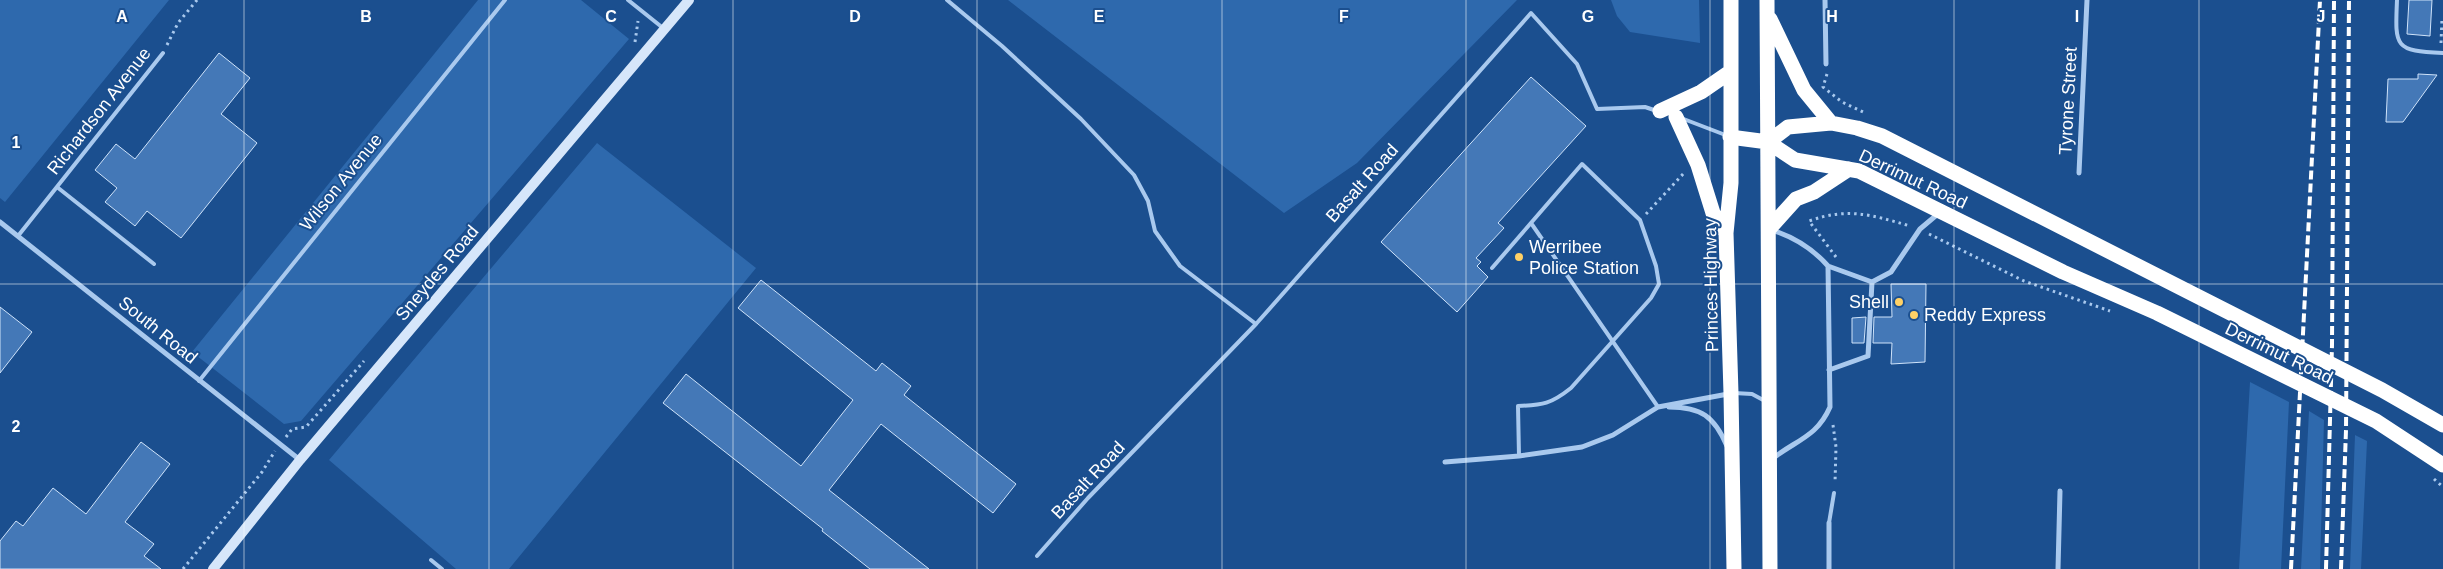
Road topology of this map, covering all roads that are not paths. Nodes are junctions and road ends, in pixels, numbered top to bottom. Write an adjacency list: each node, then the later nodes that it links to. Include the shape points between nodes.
1 (505, 0): 36 (lane, Wilson Avenue)
2 (628, 0): 10 (lane)
3 (690, 0): 10 (main road, Sneydes Road)
4 (947, 0): 33 (lane, via 1081,119 1134,175 1148,201 1155,230 1180,266)
5 (1730, 0): 14 (highway, Princes Highway)
6 (1825, 0): 13 (street)
7 (2087, 0): 21 (street, Tyrone Street)
8 (2397, 0): 12 (lane, via 2396,38 2401,44 2415,52)
9 (1767, 7): 17 (highway, via 1804,90); 19 (highway)
10 (665, 29): 42 (main road, Sneydes Road)
11 (163, 53): 22 (lane, Richardson Avenue)
12 (2443, 53)
13 (1826, 64)
14 (1730, 72): 15 (highway, via 1701,92); 18 (highway, Princes Highway)
15 (1660, 111): 16 (lane, Basalt Road); 33 (lane, Basalt Road, via 1645,107 1597,109 1577,64 1531,13)
16 (1676, 116): 18 (lane, Basalt Road); 27 (highway, via 1698,164 1713,213)
17 (1831, 123): 19 (highway, Derrimut Road, via 1788,127); 40 (highway, Derrimut Road, via 1882,136 1929,159 2374,386)
18 (1730, 137): 19 (highway); 27 (highway, Princes Highway, via 1731,183)
19 (1768, 142): 20 (highway, Derrimut Road, via 1790,158); 26 (highway)
20 (1848, 169): 23 (highway, Derrimut Road, via 1859,171); 26 (highway, via 1814,192 1796,199)
21 (2079, 173)
22 (57, 187): 28 (lane, Richardson Avenue); 29 (lane)
23 (1941, 211): 32 (street, via 1920,229 1891,272); 46 (highway, Derrimut Road, via 2368,418)
24 (0, 222): 28 (street, South Road)
25 (1531, 223): 31 (lane); 34 (lane); 34 (lane, via 1582,164 1640,220 1659,284)
26 (1769, 229): 30 (street, via 1789,236); 38 (highway)
27 (1726, 233): 37 (highway, Princes Highway)
28 (18, 236): 36 (street, South Road)
29 (154, 264)
30 (1828, 266): 32 (street); 35 (street)
31 (1492, 268)
32 (1872, 282): 35 (street, via 1868,356)
33 (1256, 324): 50 (lane, Basalt Road, via 1088,498)
34 (1613, 342): 39 (lane); 41 (lane, via 1572,388 1557,399 1543,405 1518,406)
35 (1829, 370): 44 (street, via 1830,407 1822,424)
36 (199, 381): 42 (street, South Road)
37 (1732, 393): 38 (lane, via 1752,394); 39 (street); 43 (highway, Princes Highway)
38 (1770, 406): 44 (highway)
39 (1658, 407): 41 (street, via 1613,435 1582,447); 43 (street, via 1690,407 1705,415 1720,430)
40 (2443, 425)
41 (1519, 456): 45 (street)
42 (300, 460): 52 (main road, Sneydes Road)
43 (1733, 460): 54 (highway, Princes Highway)
44 (1770, 460): 55 (highway)
45 (1446, 462)
46 (2443, 465)
47 (2060, 491): 57 (street)
48 (1834, 493): 49 (lane)
49 (1829, 523): 56 (street)
50 (1037, 556)
51 (431, 560): 53 (lane)
52 (213, 569)
53 (442, 569)
54 (1734, 569)
55 (1770, 569)
56 (1829, 569)
57 (2058, 569)

